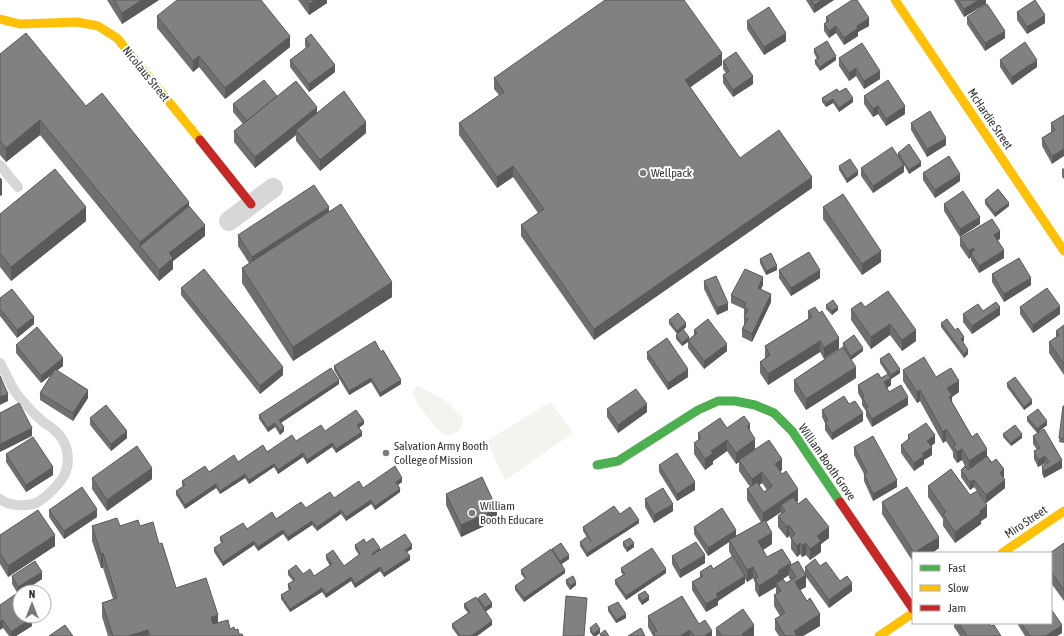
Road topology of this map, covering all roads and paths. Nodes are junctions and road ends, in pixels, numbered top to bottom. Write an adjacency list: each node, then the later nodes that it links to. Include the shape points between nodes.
1 (895, 0): 8 (street, McHardie Street)
2 (0, 19): 6 (street, Nicolaus Street, via 20,24 77,22 98,26 117,38)
3 (0, 165): 4 (lane)
4 (18, 187)
5 (273, 188): 6 (street)
6 (251, 204): 7 (street)
7 (229, 221)
8 (1064, 251)
9 (0, 363): 11 (lane, via 16,392 42,421 60,436 67,448 68,464 65,477 35,503 17,505)
10 (597, 465): 14 (street, William Booth Grove, via 618,461 698,410 718,402 735,401 755,405 774,413 792,431)
11 (0, 499)
12 (1064, 511): 13 (street, Miro Street)
13 (1003, 552)
14 (912, 608)
15 (912, 614): 16 (street)
16 (879, 636)

